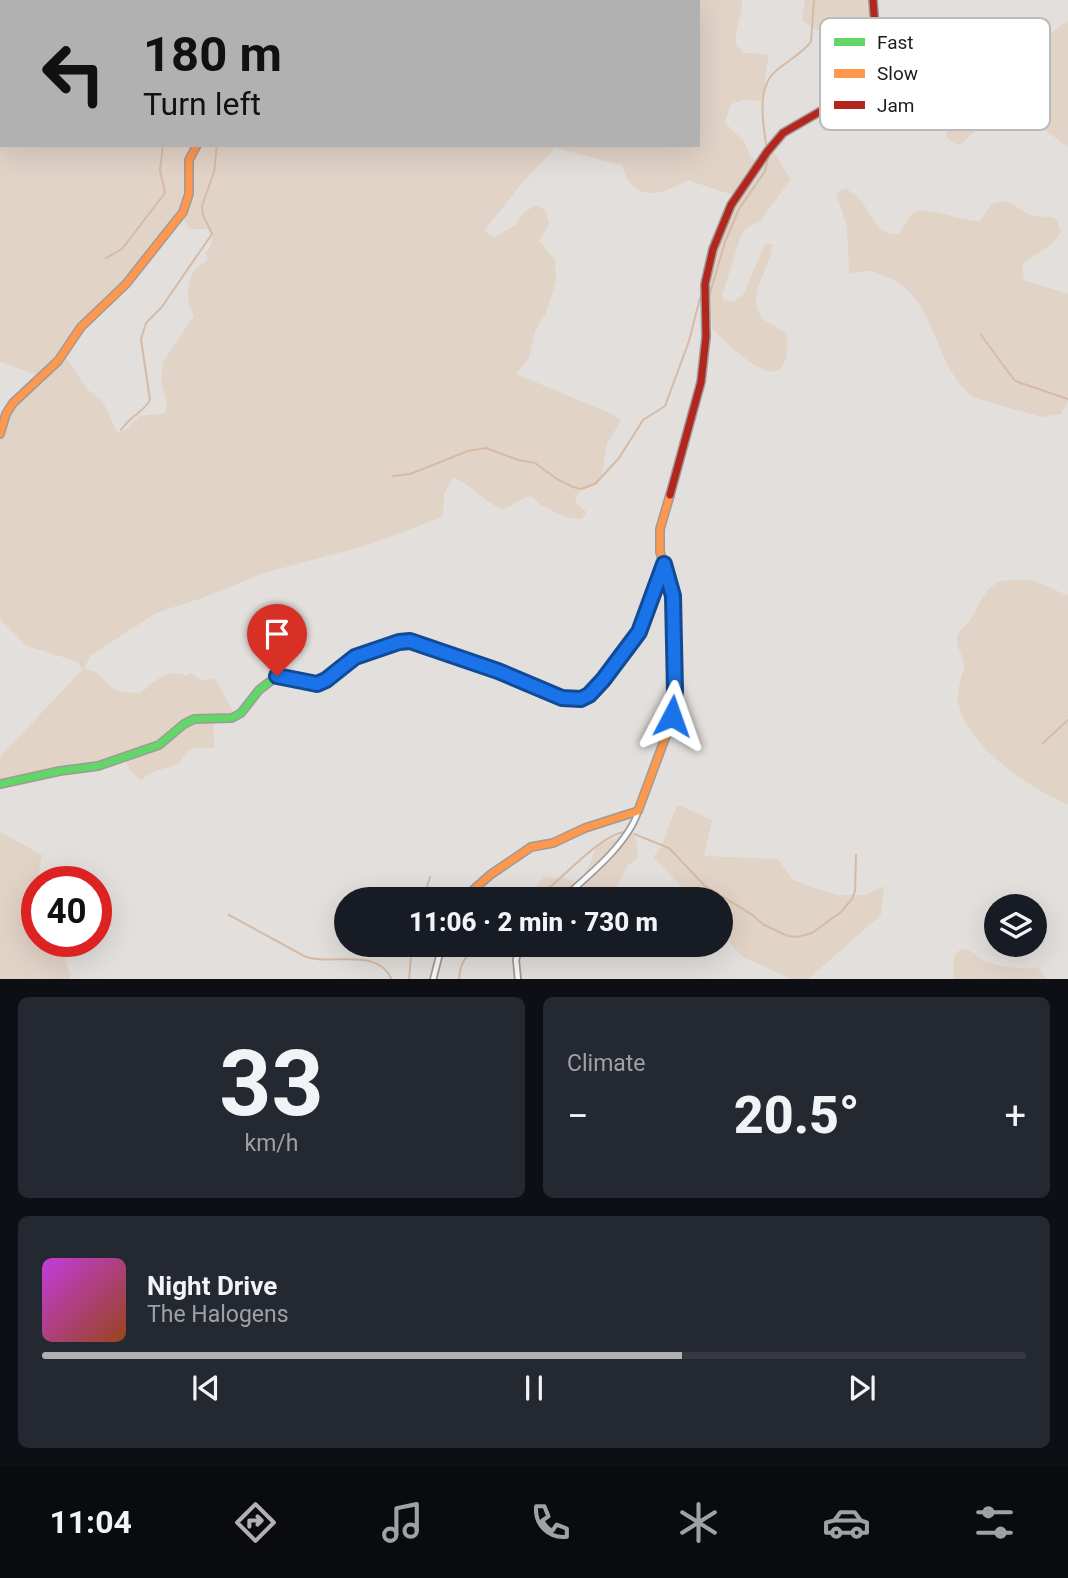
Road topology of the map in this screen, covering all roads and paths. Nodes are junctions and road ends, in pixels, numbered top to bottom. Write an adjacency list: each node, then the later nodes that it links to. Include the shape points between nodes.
1 (873, 0): 2 (street)
2 (874, 18)
3 (820, 112): 6 (street, via 783,133 741,188 717,236 705,285 701,382 661,521 659,543)
4 (196, 147): 5 (street, via 189,160 189,194 183,212 126,284 13,403)
5 (0, 434)
6 (664, 564): 7 (street, via 639,632 603,680 581,699 562,698 498,671 410,641 399,642 350,660 317,684 274,678 238,715 193,719 159,745 98,766); 8 (street, via 673,596 675,698)
7 (0, 784)
8 (638, 811): 9 (street, via 531,847); 10 (street, via 623,840)
9 (477, 887)
10 (574, 887)
11 (439, 957): 13 (street)
12 (517, 957): 14 (street)
13 (433, 979)
14 (518, 979)

